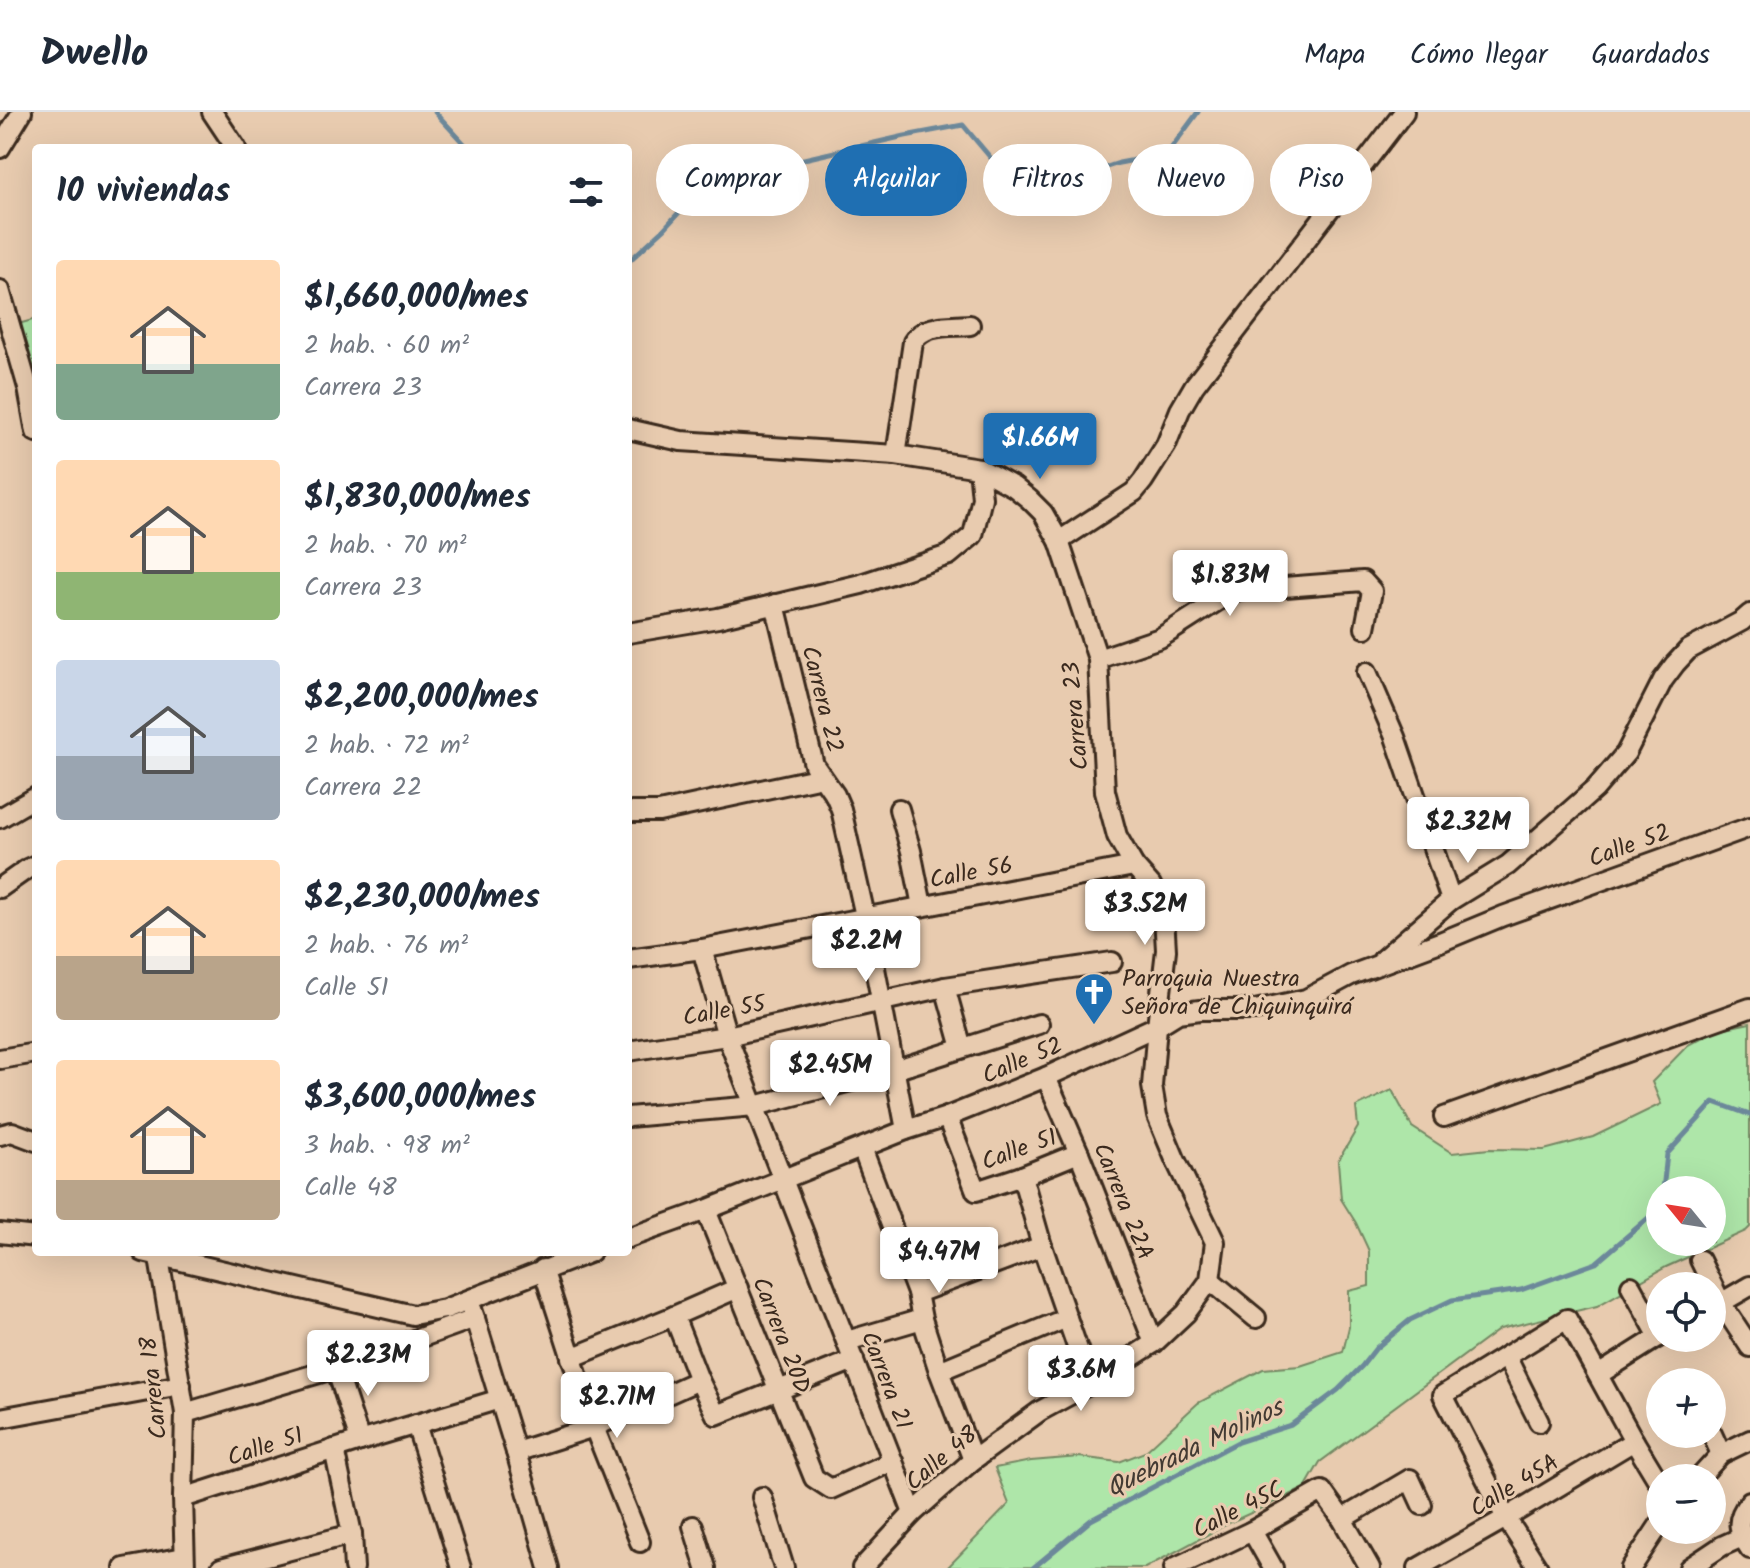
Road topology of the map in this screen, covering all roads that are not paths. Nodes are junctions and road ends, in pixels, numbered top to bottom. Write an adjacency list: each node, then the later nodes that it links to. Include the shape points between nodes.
1 (22, 112): 5 (street)
2 (212, 112): 4 (street)
3 (1404, 112): 12 (street, via 1194,386 1143,481)
4 (233, 144)
5 (0, 148)
6 (0, 290): 8 (street)
7 (970, 325): 10 (street, via 927,329 913,342)
8 (32, 410)
9 (632, 430): 10 (street, Carrera 23, via 681,441)
10 (896, 455): 11 (street, Carrera 23)
11 (979, 468): 12 (street, Carrera 23, via 1029,499); 13 (street, via 982,498 973,535 949,555 861,584)
12 (1059, 541): 17 (street, Carrera 23)
13 (775, 604): 16 (street); 19 (street, Carrera 22, via 814,765)
14 (1750, 614): 29 (street, via 1688,650 1675,664 1626,753 1595,789 1508,865)
15 (1365, 628): 17 (street, via 1372,591 1363,581 1233,591 1160,638)
16 (632, 632)
17 (1098, 659): 26 (street, Carrera 23, via 1105,791 1117,836)
18 (1367, 672): 29 (street)
19 (822, 777): 22 (street, via 659,812); 31 (street, Carrera 22, via 841,809)
20 (32, 799): 23 (street)
21 (899, 809): 30 (street)
22 (632, 812)
23 (0, 818)
24 (1747, 828): 25 (street); 35 (street, Calle 52)
25 (1750, 848)
26 (1134, 866): 30 (street, Calle 56); 40 (street, Carrera 23, via 1151,885 1164,915 1166,950)
27 (32, 867): 28 (street)
28 (0, 888)
29 (1451, 900): 35 (street)
30 (922, 906): 31 (street, Calle 56)
31 (865, 916): 32 (street, Calle 56); 37 (street, Carrera 22)
32 (702, 949): 33 (street, Calle 56); 41 (street, Carrera 21)
33 (632, 958)
34 (1112, 962): 36 (street, Calle 55)
35 (1375, 966): 40 (street, Calle 52, via 1306,999 1255,1010 1178,1013)
36 (945, 987): 37 (street, Calle 55); 42 (street)
37 (880, 1002): 41 (street, Calle 55); 46 (street, Carrera 22)
38 (1750, 1008): 51 (street)
39 (1039, 1024): 42 (street)
40 (1157, 1026): 47 (street, Calle 52); 70 (street, Carrera 23, via 1152,1086 1157,1116 1215,1242)
41 (727, 1036): 43 (street, Calle 55); 48 (street, Carrera 21)
42 (962, 1048): 46 (street)
43 (632, 1050)
44 (32, 1054): 45 (street)
45 (0, 1059)
46 (894, 1070): 48 (street); 52 (street, Carrera 22)
47 (1046, 1077): 50 (street, Calle 52); 56 (street, Carrera 22A)
48 (755, 1106): 49 (street); 58 (street, Carrera 21)
49 (632, 1117)
50 (947, 1117): 52 (street, Calle 52); 57 (street, Calle 51, via 976,1191)
51 (1444, 1117)
52 (906, 1130): 55 (street, Calle 52)
53 (0, 1135): 54 (street, via 12,1132)
54 (32, 1140)
55 (862, 1148): 58 (street, Calle 52); 74 (street)
56 (1079, 1153): 57 (street, Calle 51); 85 (street, Carrera 22A)
57 (1022, 1176): 63 (street)
58 (783, 1178): 59 (street, Calle 52); 84 (street, Carrera 21)
59 (706, 1210): 62 (street, Calle 52); 73 (street, Carrera 20D)
60 (0, 1233): 61 (street)
61 (32, 1237)
62 (632, 1237)
63 (1042, 1246): 74 (street); 81 (street)
64 (155, 1256): 96 (street, Carrera 18)
65 (167, 1256): 75 (street, via 413,1315)
66 (580, 1256): 68 (street)
67 (1700, 1260): 69 (street)
68 (543, 1269): 75 (street); 89 (street)
69 (1705, 1272)
70 (1210, 1280): 82 (street); 85 (street, Calle 48)
71 (1631, 1286): 77 (street)
72 (1750, 1286): 76 (street)
73 (738, 1288): 78 (street); 97 (street, Carrera 20D)
74 (917, 1293): 83 (street)
75 (469, 1299): 80 (street)
76 (1726, 1300)
77 (1646, 1313)
78 (674, 1316): 89 (street); 94 (street)
79 (1726, 1316): 87 (street)
80 (475, 1318): 91 (street); 98 (street)
81 (1067, 1318): 92 (street); 95 (street)
82 (1256, 1318)
83 (922, 1319): 84 (street); 92 (street)
84 (847, 1341): 90 (street, Carrera 21)
85 (1154, 1343): 95 (street, Calle 48)
86 (1646, 1345): 93 (street)
87 (1750, 1347)
88 (1506, 1356): 93 (street, via 1567,1319); 101 (street); 120 (street, via 1443,1395)
89 (571, 1358): 103 (street)
90 (854, 1360): 97 (street); 112 (street, Carrera 21)
91 (336, 1368): 99 (street); 105 (street)
92 (939, 1371): 111 (street)
93 (1598, 1375): 106 (street)
94 (699, 1380): 97 (street, via 716,1415); 103 (street)
95 (1090, 1384): 111 (street, Calle 48, via 1040,1411)
96 (181, 1385): 99 (street, Carrera 18); 100 (street)
97 (778, 1390): 112 (street, Carrera 20D, via 814,1478 831,1489)
98 (500, 1399): 102 (street, Calle 51); 109 (street)
99 (185, 1413): 116 (street, Carrera 18)
100 (0, 1418)
101 (1539, 1422)
102 (416, 1424): 105 (street, Calle 51); 134 (street)
103 (594, 1427): 109 (street); 125 (street)
104 (1750, 1440): 110 (street)
105 (360, 1441): 108 (street, Calle 51)
106 (1634, 1441): 113 (street); 120 (street, Calle 45A)
107 (1718, 1448): 110 (street)
108 (334, 1449): 116 (street, Calle 51); 124 (street)
109 (516, 1452): 135 (street)
110 (1721, 1454): 114 (street)
111 (973, 1460): 119 (street, Calle 48)
112 (893, 1461): 119 (street, Carrera 21)
113 (1648, 1464)
114 (1712, 1464)
115 (762, 1497): 137 (street)
116 (183, 1498): 128 (street, Carrera 18)
117 (1750, 1501): 126 (street, via 1739,1520)
118 (1422, 1505): 121 (street, via 1410,1479)
119 (913, 1513): 138 (street, Calle 48)
120 (1506, 1518): 142 (street, Calle 45A); 143 (street)
121 (1342, 1519): 123 (street, Calle 45C, via 1322,1491); 141 (street)
122 (693, 1526): 136 (street)
123 (1252, 1531): 129 (street, Calle 45C); 140 (street)
124 (352, 1534): 130 (street); 133 (street)
125 (640, 1542)
126 (1746, 1543): 145 (street, via 1722,1546)
127 (1647, 1544): 144 (street)
128 (184, 1562): 131 (street)
129 (1201, 1562): 139 (street, Calle 45C)
130 (260, 1563): 132 (street)
131 (124, 1568)
132 (221, 1568)
133 (354, 1568)
134 (461, 1568)
135 (549, 1568)
136 (706, 1568)
137 (784, 1568)
138 (862, 1568)
139 (1174, 1568)
140 (1273, 1568)
141 (1370, 1568)
142 (1418, 1568)
143 (1538, 1568)
144 (1631, 1568)
145 (1689, 1568)

